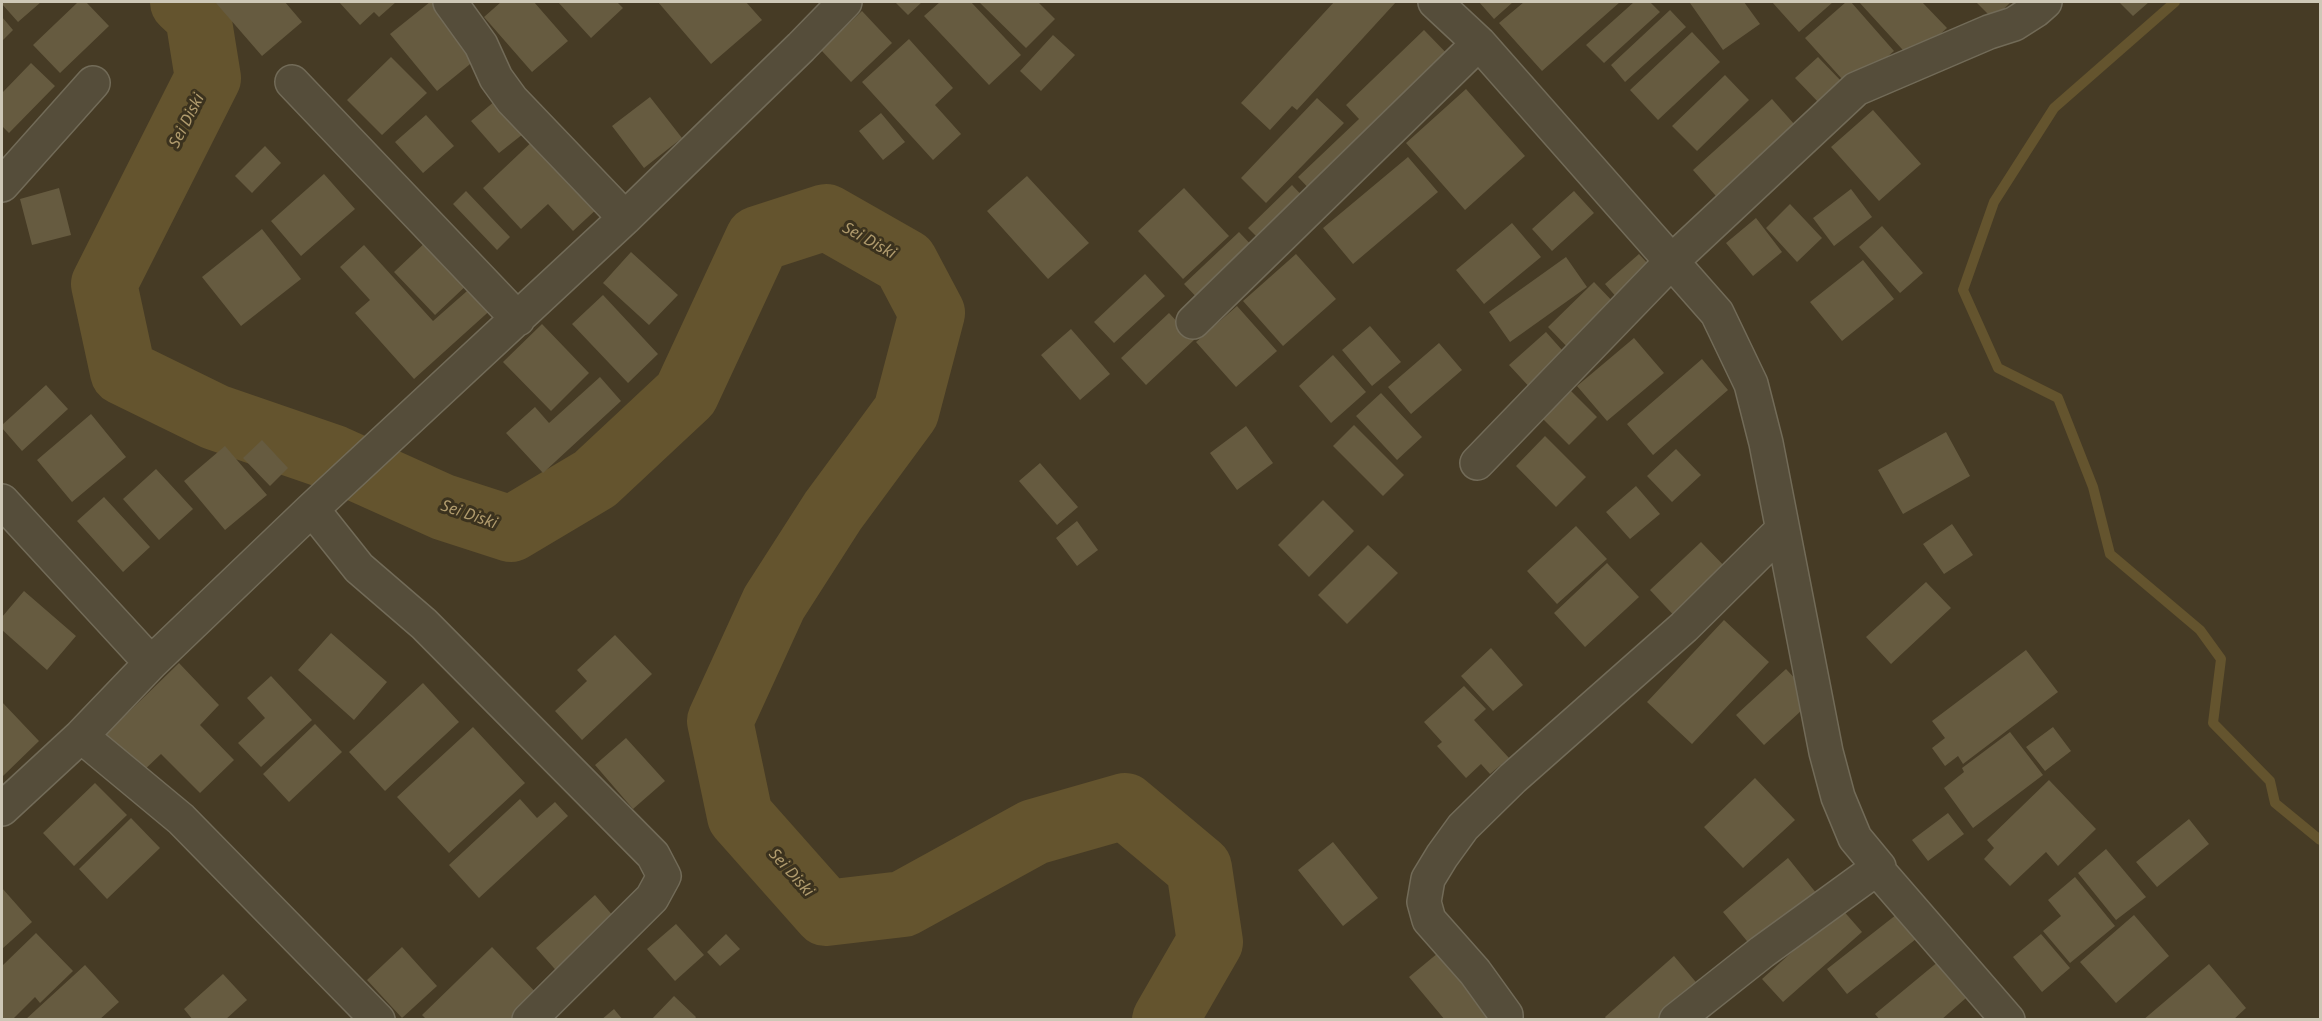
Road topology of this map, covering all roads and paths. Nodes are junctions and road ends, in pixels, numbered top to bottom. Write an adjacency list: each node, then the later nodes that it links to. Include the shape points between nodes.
1 (450, 2): 9 (street, via 481,45 496,78 512,100)
2 (845, 2): 9 (street)
3 (1435, 2): 5 (street)
4 (2045, 2): 10 (street, via 2014,24 1856,89)
5 (1479, 43): 10 (street); 12 (street)
6 (292, 82): 11 (street)
7 (93, 83): 8 (street)
8 (2, 185)
9 (625, 218): 11 (street)
10 (1672, 261): 13 (street); 16 (street, via 1717,313 1751,384)
11 (518, 319): 15 (street)
12 (1192, 322)
13 (1477, 463)
14 (2, 501): 17 (street)
15 (312, 509): 17 (street); 22 (street, via 359,568 424,624 653,855 664,876 652,898)
16 (1782, 530): 20 (street, via 1838,797 1855,838); 23 (street, via 1684,627 1463,827 1428,879 1424,902 1429,920 1475,972)
17 (151, 663): 18 (street)
18 (81, 735): 19 (street); 21 (street, via 181,819)
19 (2, 809)
20 (1879, 867): 24 (street); 25 (street)
21 (378, 1020)
22 (529, 1020)
23 (1506, 1020)
24 (1676, 1020)
25 (2008, 1020)

